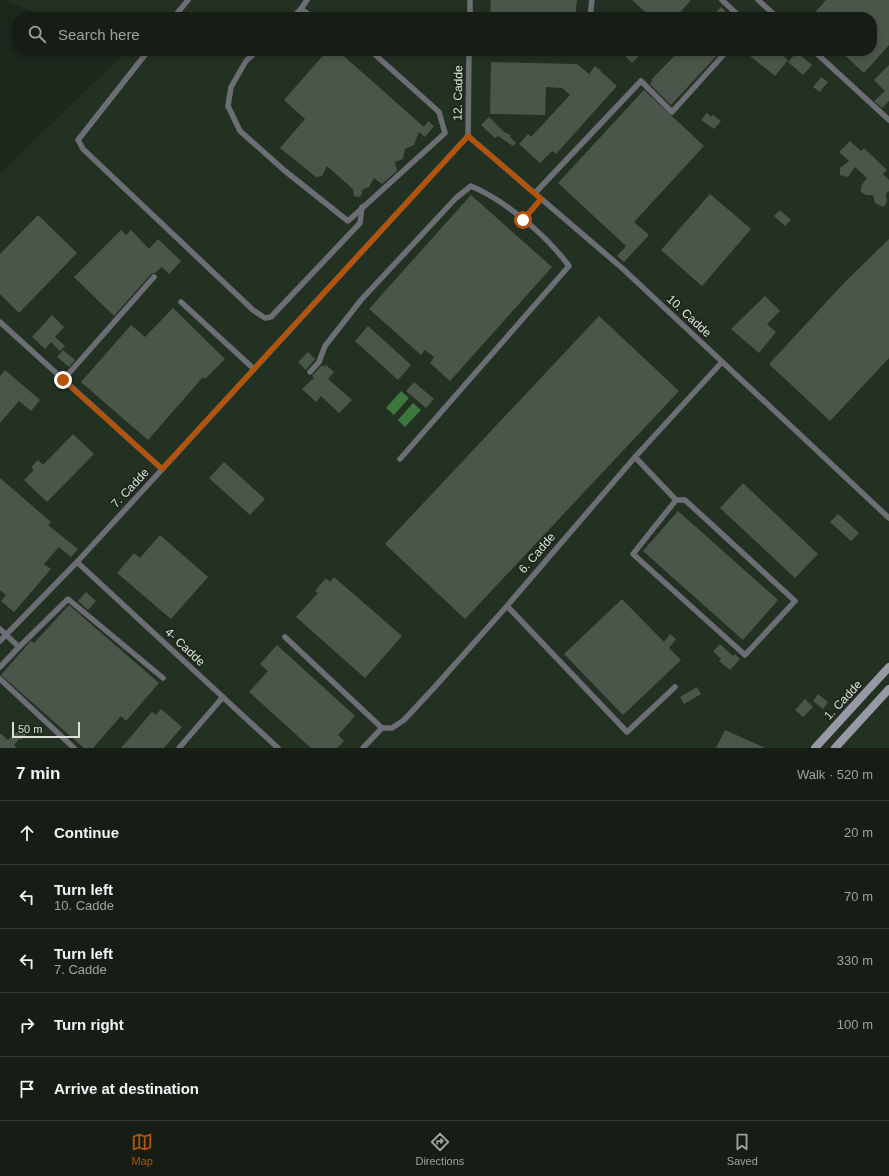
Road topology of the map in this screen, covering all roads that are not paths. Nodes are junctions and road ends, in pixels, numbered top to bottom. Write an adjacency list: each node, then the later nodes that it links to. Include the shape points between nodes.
1 (188, 0): 8 (lane)
2 (307, 0): 7 (lane)
3 (470, 0): 11 (lane)
4 (592, 0): 12 (lane)
5 (722, 0): 13 (lane)
6 (758, 0): 14 (lane)
7 (301, 9): 9 (lane); 10 (lane)
8 (178, 12)
9 (298, 12)
10 (305, 12)
11 (470, 12)
12 (591, 12)
13 (735, 12)
14 (771, 12)
15 (144, 56): 25 (lane, via 78,140 83,149 253,310 265,318 271,316 360,223)
16 (252, 56): 25 (lane, via 231,87 228,106 240,131 348,221)
17 (376, 56): 25 (lane, via 438,112 445,133)
18 (469, 56): 22 (lane, 12. Cadde)
19 (722, 56): 23 (lane, via 672,112 641,81)
20 (819, 56): 21 (lane)
21 (889, 120)
22 (468, 136): 23 (lane, 10. Cadde); 31 (lane, 7. Cadde)
23 (534, 193): 24 (lane, 10. Cadde)
24 (541, 199): 26 (lane); 30 (lane, 10. Cadde, via 622,268)
25 (362, 206)
26 (523, 220): 32 (lane, via 486,192 471,186 456,198 361,300 325,346); 35 (lane, via 558,250 569,266)
27 (154, 277): 33 (lane)
28 (181, 302): 31 (lane)
29 (0, 322): 33 (lane)
30 (722, 362): 34 (lane, 6. Cadde); 38 (lane, 10. Cadde)
31 (254, 369): 36 (lane, 7. Cadde)
32 (310, 372)
33 (63, 380): 36 (lane)
34 (634, 457): 37 (lane); 40 (lane, 6. Cadde)
35 (400, 459)
36 (162, 469): 39 (lane, 7. Cadde)
37 (676, 500): 37 (lane, via 685,500 795,601 745,655 633,554)
38 (889, 518)
39 (77, 562): 42 (lane, 7. Cadde); 52 (lane, 4- Cadde)
40 (507, 606): 50 (lane, via 627,732); 53 (lane, 6. Cadde, via 404,720 392,728)
41 (0, 629): 42 (lane)
42 (6, 634): 44 (lane, 7. Cadde); 45 (lane)
43 (286, 637): 53 (lane)
44 (0, 641)
45 (19, 647): 46 (lane); 48 (lane, via 68,599)
46 (0, 667)
47 (889, 667): 58 (street, 1. Cadde)
48 (162, 678)
49 (0, 679): 54 (lane)
50 (675, 686)
51 (889, 689): 59 (street)
52 (223, 697): 55 (lane); 56 (lane, 4- Cadde)
53 (382, 728): 57 (lane, 6. Cadde)
54 (74, 748)
55 (179, 748)
56 (278, 748)
57 (363, 748)
58 (815, 748)
59 (835, 748)

